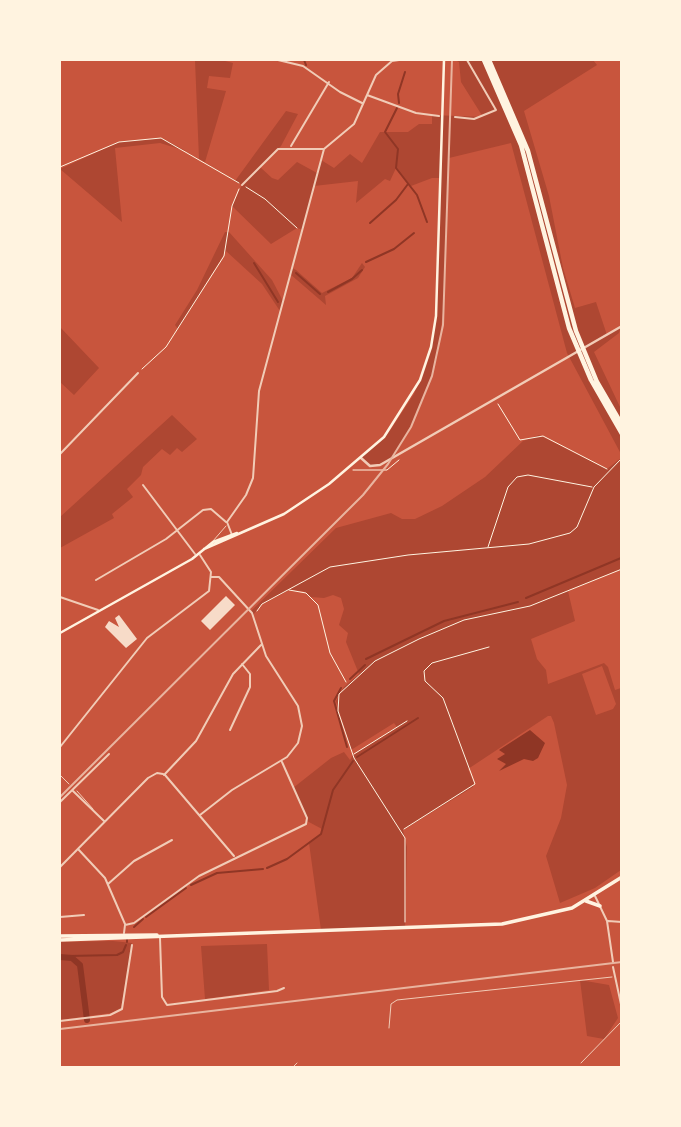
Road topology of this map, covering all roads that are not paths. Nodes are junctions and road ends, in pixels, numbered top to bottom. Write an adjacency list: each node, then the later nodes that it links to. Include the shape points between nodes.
1 (278, 60): 8 (street, via 303,66)
2 (392, 60): 3 (street); 9 (street, via 376,75)
3 (399, 60)
4 (444, 60): 23 (main road, via 434,337 408,403 391,429)
5 (467, 60): 12 (street, via 496,110 474,118)
6 (484, 60): 17 (highway, via 521,145 556,284)
7 (489, 60): 17 (highway, via 528,151)
8 (329, 82): 10 (street); 13 (street)
9 (366, 95): 10 (street); 11 (street)
10 (363, 103): 14 (street, via 354,124)
11 (439, 116)
12 (455, 117)
13 (290, 147): 14 (street); 15 (street, via 278,149)
14 (324, 149): 25 (street, via 257,400 253,478)
15 (242, 185)
16 (621, 327): 23 (street, via 380,465 370,467)
17 (578, 344): 18 (highway)
18 (582, 355): 20 (highway); 21 (highway)
19 (138, 373): 22 (street)
20 (621, 425)
21 (621, 434)
22 (60, 454)
23 (361, 458): 27 (main road, via 299,506)
24 (143, 485): 26 (street)
25 (227, 524): 26 (street, via 208,508); 27 (street); 28 (lane)
26 (177, 531): 30 (street); 32 (street)
27 (232, 535): 28 (main road); 29 (main road)
28 (213, 542): 29 (main road)
29 (205, 549): 30 (main road)
30 (198, 554): 31 (street); 34 (main road)
31 (212, 577): 36 (street, via 221,579 253,615); 39 (street, via 206,594 145,641)
32 (96, 580)
33 (60, 597): 34 (street)
34 (99, 611): 35 (main road)
35 (60, 633)
36 (262, 644): 37 (street); 41 (street, via 301,715 298,741)
37 (241, 663): 38 (street, via 250,674 250,687); 43 (street, via 198,736)
38 (230, 730)
39 (60, 747)
40 (109, 754): 45 (street)
41 (281, 761): 49 (street); 53 (street, via 307,821)
42 (60, 775): 44 (lane)
43 (164, 775): 49 (street); 50 (street, via 158,772 150,777)
44 (69, 784)
45 (72, 790): 47 (street); 48 (street)
46 (77, 791): 48 (lane)
47 (60, 802)
48 (94, 811): 50 (street)
49 (200, 815): 53 (street)
50 (104, 822): 52 (street)
51 (172, 840): 56 (street, via 132,862)
52 (78, 849): 54 (street); 56 (street)
53 (235, 858): 64 (street)
54 (60, 867)
55 (621, 877): 57 (main road)
56 (108, 884): 64 (street)
57 (595, 896): 58 (main road); 59 (street)
58 (586, 901): 59 (main road); 66 (main road, via 517,922)
59 (600, 906): 62 (street)
60 (84, 915): 61 (street)
61 (60, 917)
62 (607, 921): 63 (street); 69 (street)
63 (621, 922)
64 (125, 925): 65 (street)
65 (124, 934): 66 (main road); 67 (main road)
66 (159, 935): 67 (main road); 72 (street, via 166,1004)
67 (60, 938)
68 (132, 945): 74 (street, via 123,1008 110,1015)
69 (612, 962)
70 (613, 967): 71 (street)
71 (614, 976): 73 (street); 76 (lane, via 398,999 391,1004)
72 (284, 988)
73 (621, 1009)
74 (60, 1021)
75 (621, 1021): 78 (lane)
76 (389, 1028)
77 (298, 1063): 79 (lane)
78 (581, 1063)
79 (292, 1068)

